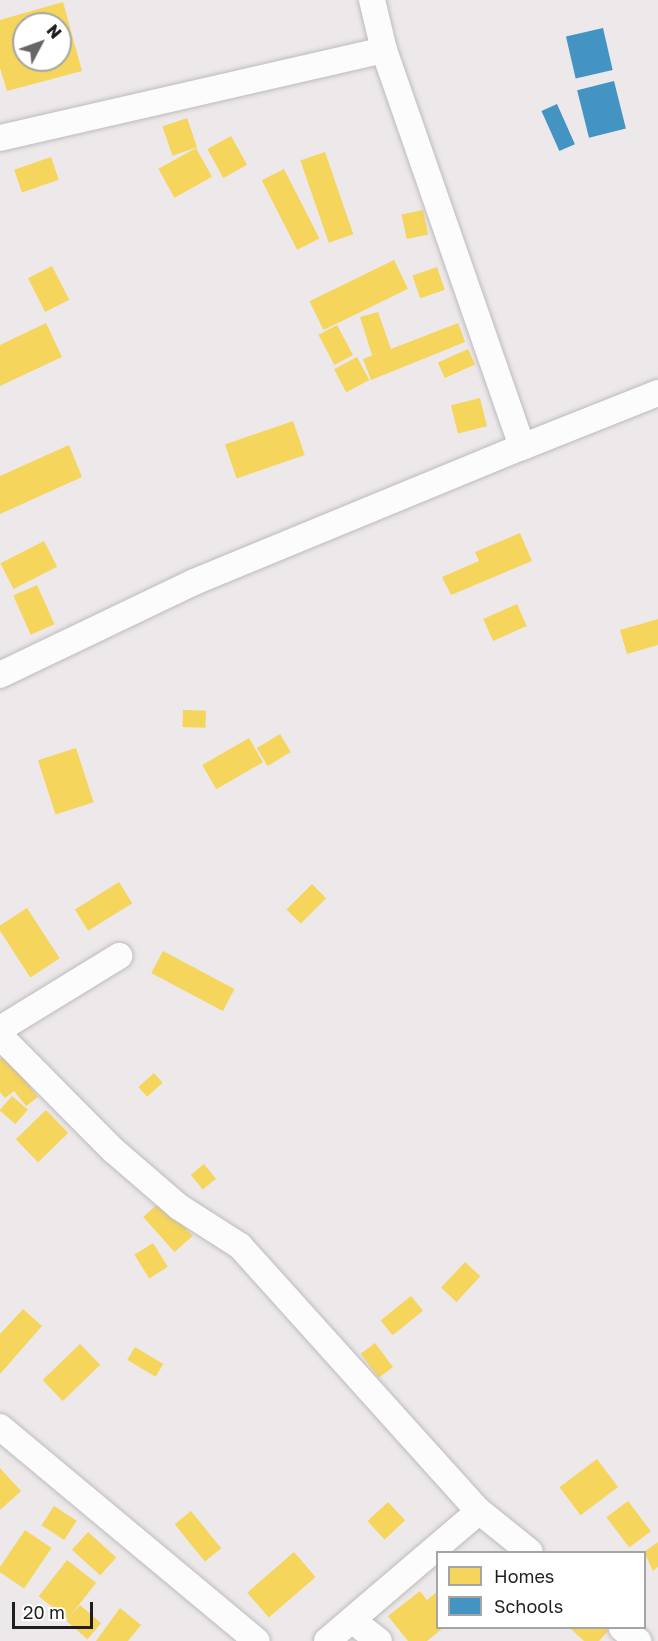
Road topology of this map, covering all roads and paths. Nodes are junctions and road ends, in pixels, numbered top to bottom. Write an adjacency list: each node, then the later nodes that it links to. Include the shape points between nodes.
1 (372, 0): 2 (street)
2 (384, 50): 3 (street); 5 (street)
3 (0, 138)
4 (658, 393): 5 (street)
5 (522, 447): 6 (street, via 194,582)
6 (0, 675)
7 (119, 956): 8 (street)
8 (0, 1029)
9 (0, 1036): 11 (street, via 113,1150 179,1207 240,1246 272,1277)
10 (0, 1427): 15 (street)
11 (479, 1510): 12 (street); 13 (street)
12 (529, 1551)
13 (352, 1620): 16 (street); 17 (street)
14 (623, 1629): 18 (street)
15 (257, 1641)
16 (327, 1641)
17 (379, 1641)
18 (638, 1641)

